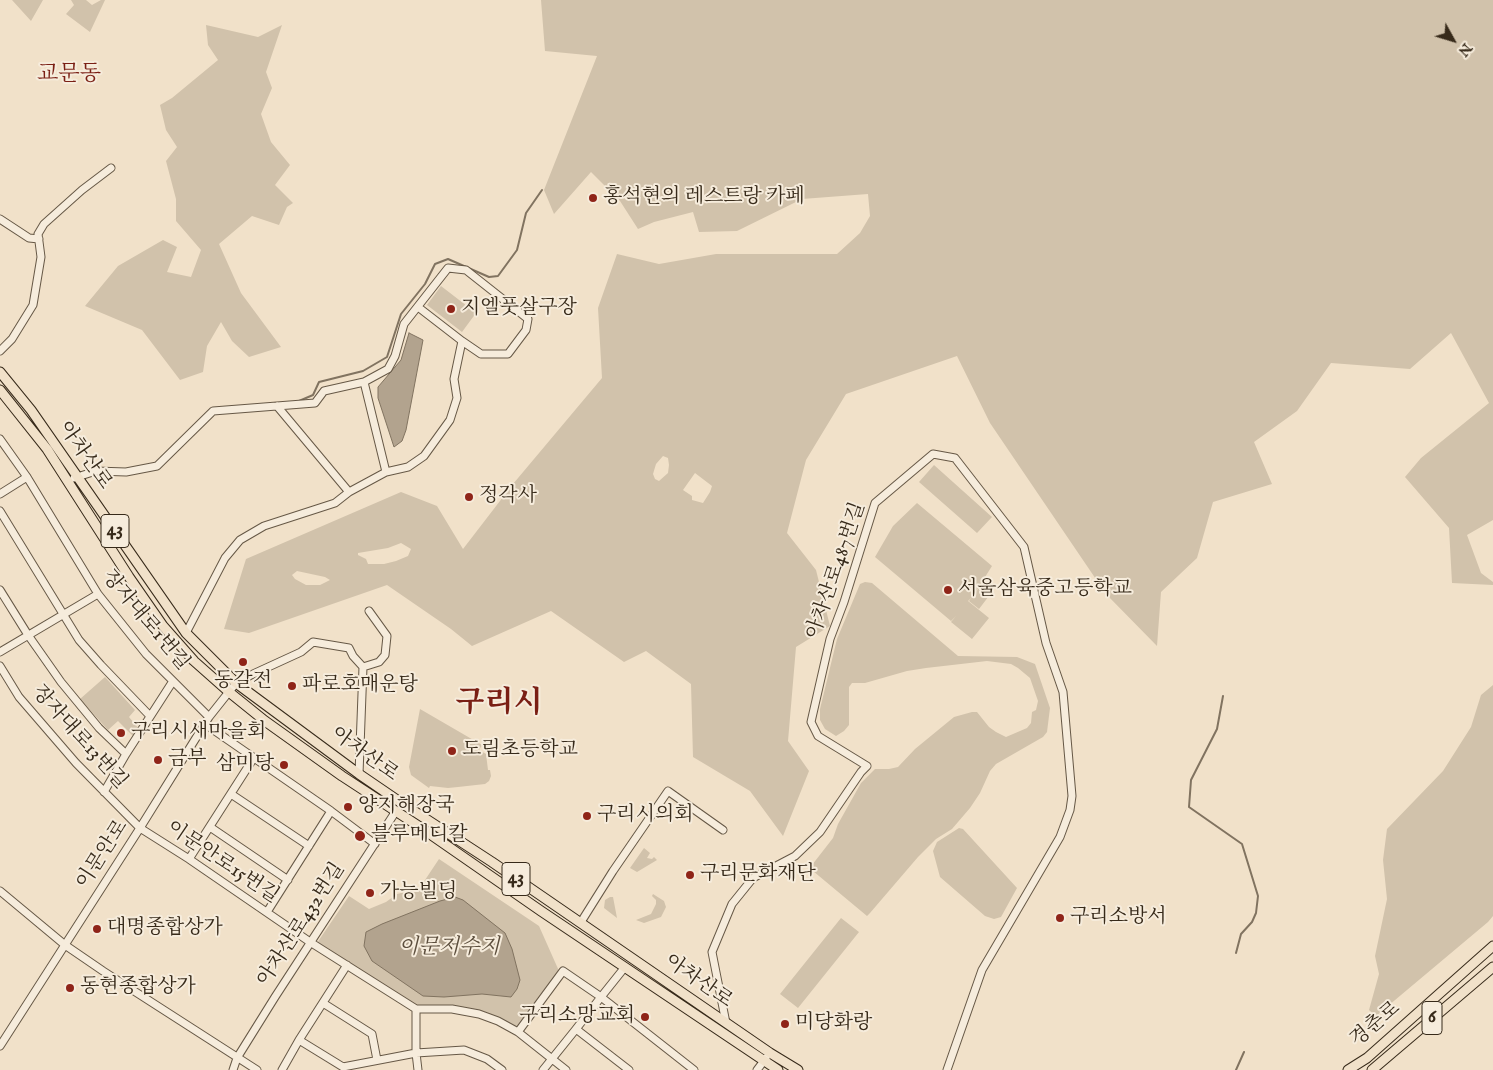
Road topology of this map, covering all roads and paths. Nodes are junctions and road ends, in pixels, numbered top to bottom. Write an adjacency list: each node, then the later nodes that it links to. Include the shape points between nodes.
1 (112, 168): 3 (street, via 50,218 38,234)
2 (0, 219): 3 (street, via 29,238)
3 (39, 239): 6 (street, via 41,256 33,305 12,339)
4 (418, 307): 5 (street); 5 (street, via 448,268 466,270 528,319 526,330 508,354 481,354); 8 (street, via 404,324 388,369)
5 (462, 340): 12 (street, via 454,379 457,398 450,420 424,456 408,467)
6 (0, 351)
7 (0, 372): 14 (main road, 아차산로 / 43, via 31,410)
8 (364, 382): 10 (street, via 324,391 315,403); 12 (street)
9 (0, 390): 15 (main road, 아차산로 / 43, via 47,449)
10 (277, 406): 14 (street, via 213,411 157,466 126,472 96,471); 16 (street)
11 (0, 439): 13 (street, 장자대로1번길)
12 (386, 472): 16 (street)
13 (27, 477): 17 (street); 20 (street, 장자대로1번길)
14 (77, 477): 15 (street); 23 (main road, 아차산로 / 43)
15 (68, 482): 30 (main road, 아차산로 / 43, via 163,626)
16 (349, 492): 23 (street, via 335,503 264,526 240,540 225,558)
17 (0, 494)
18 (0, 511): 22 (street)
19 (0, 590): 24 (street, 장자대로13번길)
20 (98, 594): 22 (street); 28 (street, 장자대로1번길, via 146,654)
21 (369, 611): 27 (street, via 387,636 385,656 380,662)
22 (63, 614): 24 (street); 31 (street, via 84,646)
23 (186, 634): 29 (main road, 아차산로 / 43)
24 (28, 635): 25 (street); 34 (street, 장자대로13번길, via 61,682 99,728)
25 (0, 652)
26 (0, 666): 37 (street, 장자대로13번길, via 19,696)
27 (363, 667): 29 (street, via 350,648 313,642 301,652); 36 (street)
28 (173, 681): 31 (street); 32 (street, 장자대로1번길)
29 (236, 683): 30 (street, 이문안로); 36 (main road, 아차산로 / 43)
30 (229, 692): 32 (street, 이문안로); 40 (main road, 아차산로 / 43, via 342,776)
31 (150, 716): 34 (street)
32 (210, 717): 33 (street, 이문안로)
33 (205, 724): 35 (street); 42 (street, 이문안로)
34 (126, 754): 37 (street)
35 (253, 759): 38 (street); 39 (street)
36 (359, 774): 50 (main road, 아차산로 / 43)
37 (104, 792): 42 (street, 장자대로13번길)
38 (231, 794): 41 (street); 45 (street)
39 (331, 811): 44 (street); 45 (street)
40 (396, 811): 44 (street, 아차산로432번길); 55 (main road, 아차산로 / 43)
41 (210, 827): 46 (street); 47 (street, 이문안로15번길)
42 (140, 828): 46 (street, 이문안로15번길); 52 (street, 이문안로)
43 (723, 830): 50 (street, via 668,791)
44 (375, 844): 51 (street, 아차산로432번길)
45 (309, 846): 47 (street)
46 (189, 859): 49 (street, 이문안로15번길)
47 (288, 880): 49 (street)
48 (0, 891): 52 (street)
49 (267, 912): 51 (street, 이문안로15번길)
50 (581, 922): 60 (main road, 아차산로 / 43)
51 (310, 942): 54 (street, 이문안로15번길); 67 (street, 아차산로432번길)
52 (65, 945): 64 (street, 이문안로); 67 (street)
53 (1493, 946): 83 (main road, 경춘로, via 1367,1058)
54 (346, 965): 58 (street); 59 (street, 이문안로15번길)
55 (625, 967): 57 (street); 66 (main road, 아차산로 / 43)
56 (1493, 967): 84 (main road, 경춘로 / 6)
57 (601, 997): 61 (street); 62 (street, via 563,971); 78 (street)
58 (323, 1003): 63 (street); 69 (street, via 372,1034)
59 (416, 1010): 62 (street, via 452,1009 478,1014); 65 (street)
60 (726, 1023): 66 (main road, 아차산로 / 43); 82 (street, 아차산로487번길, via 712,952 732,904 753,878 795,856 820,832 866,766 818,736 811,722 830,639 875,504 933,454 955,458 1024,546 1046,643 1064,692 1072,796 1060,836 982,970)
61 (576, 1029): 68 (street); 77 (street)
62 (518, 1032): 68 (street)
63 (299, 1040): 69 (street, via 343,1067); 72 (street)
64 (0, 1046)
65 (416, 1054): 69 (street); 73 (street); 74 (street, via 464,1050 487,1059)
66 (767, 1057): 79 (street); 80 (main road, 아차산로 / 43); 81 (main road, 아차산로 / 43)
67 (237, 1058): 70 (street, 아차산로432번길); 71 (street)
68 (552, 1059): 75 (street); 76 (street)
69 (377, 1060)
70 (233, 1070)
71 (257, 1070)
72 (282, 1070)
73 (418, 1070)
74 (502, 1070)
75 (543, 1070)
76 (566, 1070)
77 (628, 1070)
78 (694, 1070)
79 (757, 1070)
80 (778, 1070)
81 (798, 1070)
82 (948, 1070)
83 (1348, 1070)
84 (1372, 1070)

